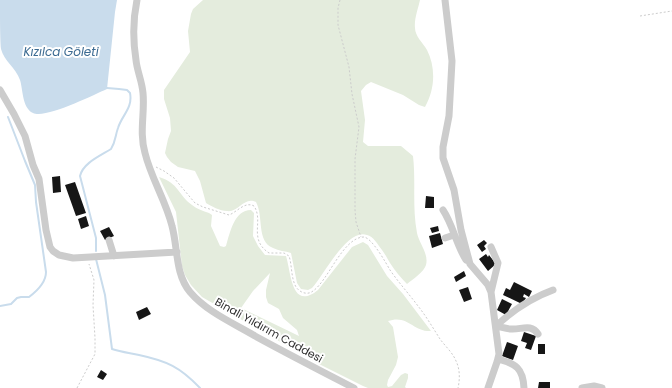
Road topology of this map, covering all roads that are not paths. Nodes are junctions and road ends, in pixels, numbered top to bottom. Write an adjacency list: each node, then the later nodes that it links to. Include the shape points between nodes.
1 (138, 0): 9 (street, Binali Yıldırım Caddesi, via 135,47 143,93 142,144 169,215)
2 (444, 0): 11 (street, via 452,61 449,116 443,153)
3 (0, 90): 10 (street, via 25,136 39,179 50,247 66,257)
4 (443, 210): 5 (street)
5 (454, 235): 6 (street); 11 (street, via 461,252)
6 (445, 238)
7 (109, 240): 10 (street)
8 (491, 247): 13 (street, via 498,263)
9 (176, 252): 10 (street); 17 (street, Binali Yıldırım Caddesi, via 186,286 209,309)
10 (114, 256)
11 (472, 266): 13 (street)
12 (553, 290): 14 (street, via 516,309)
13 (491, 292): 14 (street)
14 (496, 326): 15 (street, via 512,330 529,328 536,330); 16 (street)
15 (538, 334)
16 (498, 359): 18 (street); 19 (street, via 516,366 521,373)
17 (354, 388)
18 (488, 388)
19 (524, 388)
20 (582, 388): 21 (street)
21 (602, 388)

